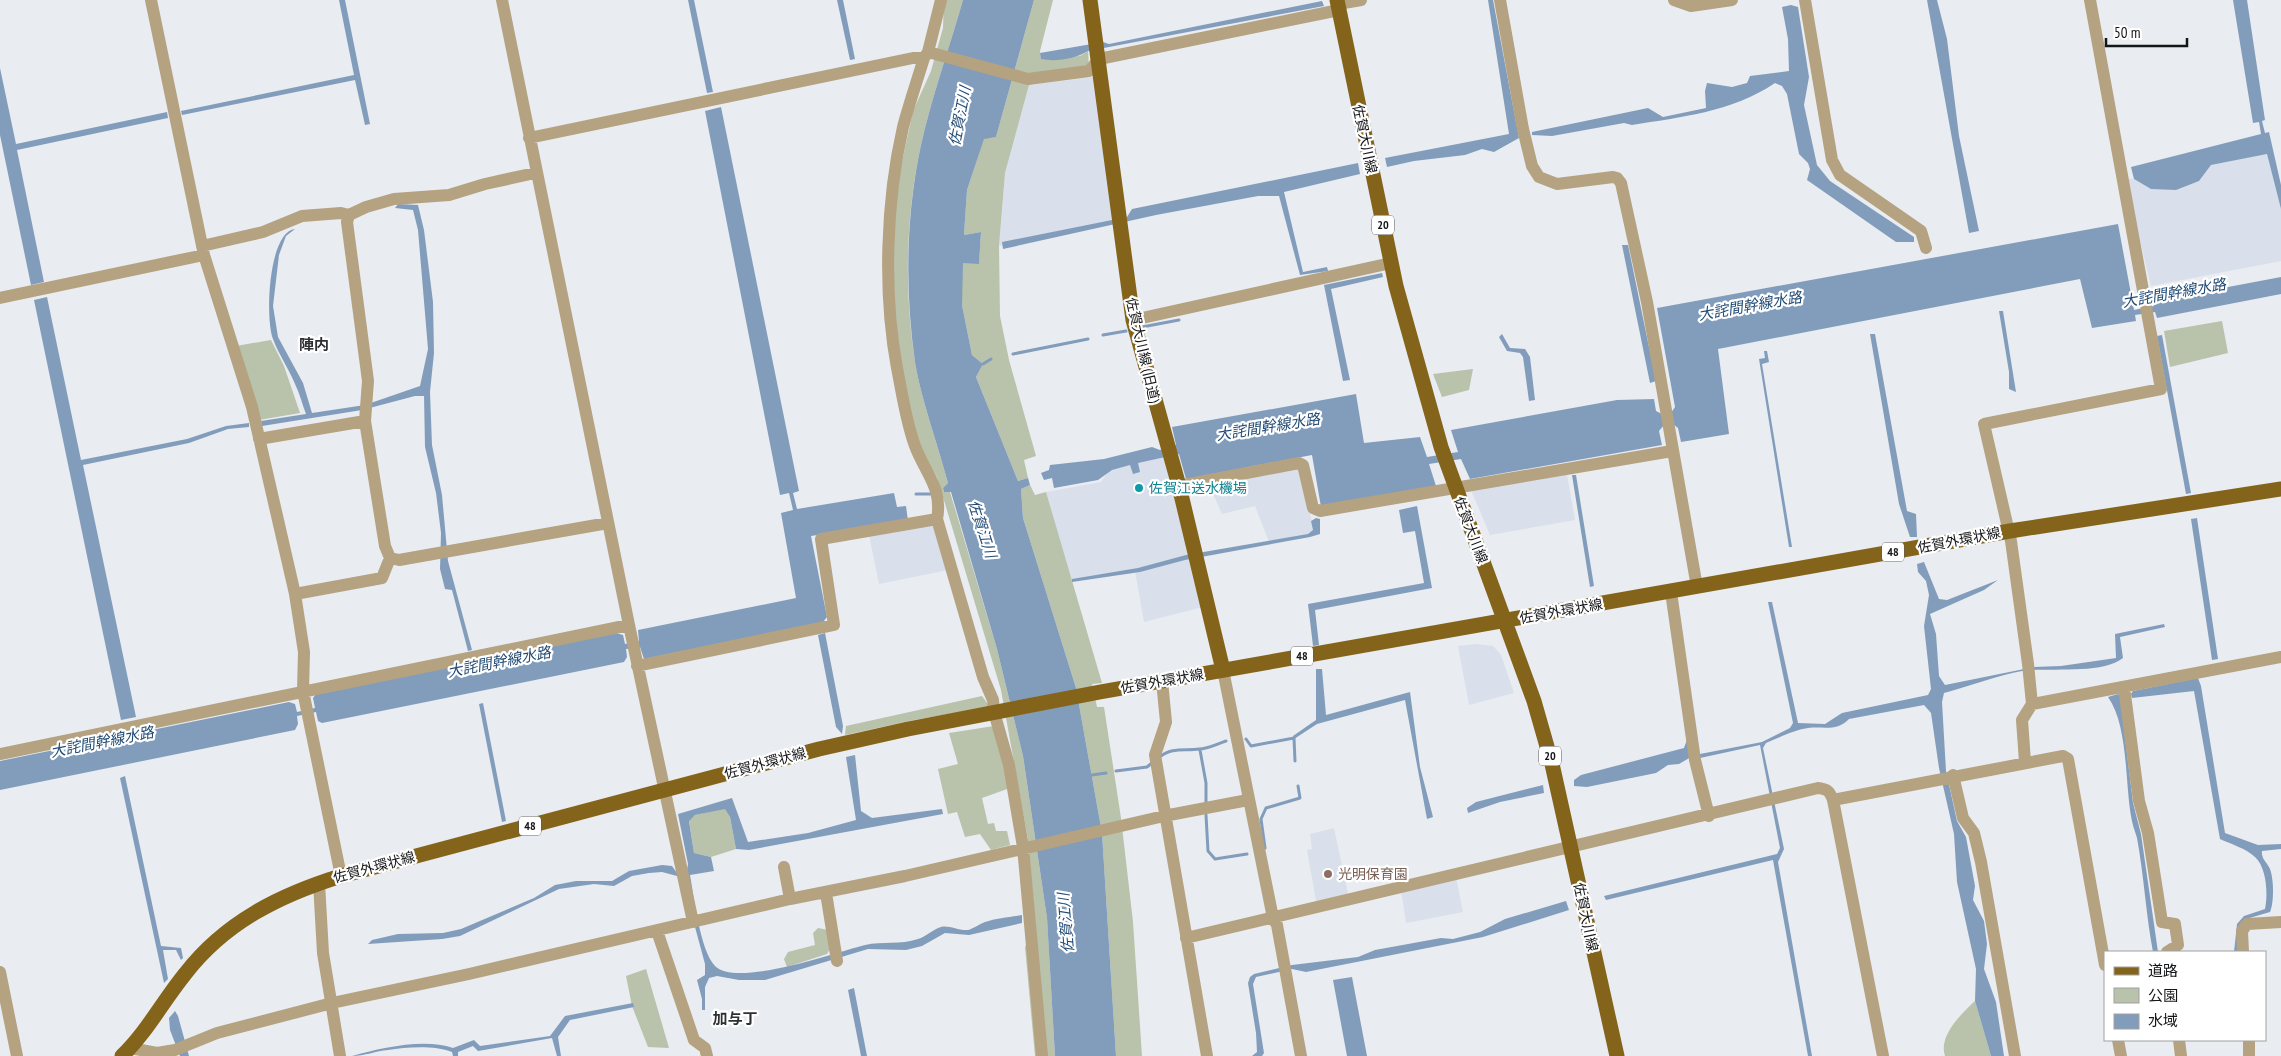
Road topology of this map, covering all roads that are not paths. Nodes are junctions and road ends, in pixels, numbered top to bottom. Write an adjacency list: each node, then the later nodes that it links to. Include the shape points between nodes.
1 (150, 0): 19 (street)
2 (502, 0): 15 (street)
3 (941, 0): 14 (street)
4 (1090, 0): 13 (main road, 佐賀大川線 (旧道))
5 (1361, 0): 12 (street)
6 (1500, 0): 25 (street, via 1523,129 1532,166 1539,177 1557,184 1613,177 1621,183 1647,302)
7 (1674, 0): 11 (street)
8 (1732, 0): 11 (street)
9 (1805, 0): 18 (street, via 1832,160 1840,175 1921,231)
10 (2090, 0): 31 (street, via 2161,389 1984,424)
11 (1691, 3)
12 (1338, 5): 13 (street); 20 (main road, 佐賀大川線 / 20)
13 (1098, 51): 14 (street, via 1089,71 1028,79); 22 (main road, 佐賀大川線 (旧道))
14 (926, 55): 15 (street); 29 (street, via 903,127 889,257 897,366 914,444 928,476 934,482 940,504)
15 (529, 138): 16 (street)
16 (536, 173): 17 (street, via 449,195 394,199); 30 (street)
17 (349, 215): 19 (street, via 302,216); 23 (street, via 347,222 368,381)
18 (1926, 248)
19 (203, 251): 21 (street); 24 (street)
20 (1391, 263): 22 (street); 27 (main road, 佐賀大川線 / 20)
21 (0, 298)
22 (1133, 320): 26 (main road, 佐賀大川線 (旧道))
23 (365, 412): 24 (street); 32 (street, via 385,546)
24 (259, 439): 35 (street)
25 (1672, 451): 27 (street); 33 (street)
26 (1179, 486): 27 (street, via 1299,463 1303,465 1313,508 1320,511); 40 (main road)
27 (1455, 488): 36 (main road, 佐賀大川線 / 20)
28 (2281, 489): 31 (main road, 佐賀外環状線 / 48)
29 (937, 519): 39 (street, via 821,539 834,625); 45 (street, via 984,677)
30 (608, 523): 32 (street, via 399,560); 37 (street)
31 (2010, 531): 33 (main road, 佐賀外環状線 / 48); 44 (street)
32 (390, 558): 35 (street, via 382,578)
33 (1698, 587): 34 (main road, 佐賀外環状線 / 48)
34 (1671, 592): 36 (main road, 佐賀外環状線 / 48); 53 (street, via 1695,755)
35 (295, 594): 43 (street, via 304,652)
36 (1505, 621): 40 (main road, 佐賀外環状線 / 48); 55 (main road, 佐賀大川線 / 20, via 1550,755)
37 (629, 625): 39 (street); 43 (street)
38 (2281, 657): 42 (street)
39 (637, 666): 49 (street)
40 (1223, 670): 41 (main road, 佐賀外環状線 / 48); 50 (street)
41 (1162, 681): 45 (main road, 佐賀外環状線 / 48); 52 (street, via 1166,722 1156,760)
42 (2124, 687): 44 (street); 66 (street, via 2139,800 2148,833 2162,922 2175,924 2178,945)
43 (303, 691): 46 (street); 57 (street)
44 (2032, 704): 47 (street, via 2022,720)
45 (999, 712): 49 (main road, 佐賀外環状線 / 48, via 819,748); 54 (street)
46 (0, 754)
47 (2025, 762): 48 (street); 69 (street, via 2063,756 2068,759)
48 (1947, 777): 51 (street); 85 (street, via 1963,818 1974,833)
49 (665, 790): 57 (main road, 佐賀外環状線 / 48); 62 (street)
50 (1248, 800): 52 (street); 61 (street)
51 (1833, 800): 53 (street, via 1830,792 1818,788); 84 (street)
52 (1164, 816): 54 (street); 65 (street)
53 (1709, 816): 55 (street)
54 (1026, 846): 59 (street); 80 (street)
55 (1572, 848): 61 (street); 83 (main road, 佐賀大川線 / 20)
56 (784, 867): 60 (street)
57 (341, 876): 58 (main road, 佐賀外環状線 / 48)
58 (319, 883): 71 (street, via 323,953); 75 (main road, 佐賀外環状線 / 48, via 276,900 234,924 184,974)
59 (826, 892): 60 (street); 68 (street)
60 (790, 899): 62 (street)
61 (1274, 918): 65 (street); 82 (street)
62 (696, 921): 64 (street)
63 (2281, 922): 67 (street, via 2247,924 2242,932)
64 (657, 931): 71 (street); 79 (street, via 694,1040 705,1048)
65 (1186, 938): 81 (street)
66 (2169, 951)
67 (2244, 951)
68 (837, 956)
69 (2104, 960)
70 (0, 972): 77 (street)
71 (332, 1003): 75 (street, via 217,1032 176,1050); 76 (street)
72 (2118, 1041): 86 (street)
73 (2179, 1041): 87 (street)
74 (2248, 1041): 88 (street)
75 (126, 1052)
76 (339, 1053): 78 (street)
77 (17, 1056)
78 (327, 1056)
79 (707, 1056)
80 (1042, 1056)
81 (1207, 1056)
82 (1301, 1056)
83 (1617, 1056)
84 (1883, 1056)
85 (2015, 1056)
86 (2121, 1056)
87 (2181, 1056)
88 (2249, 1056)

